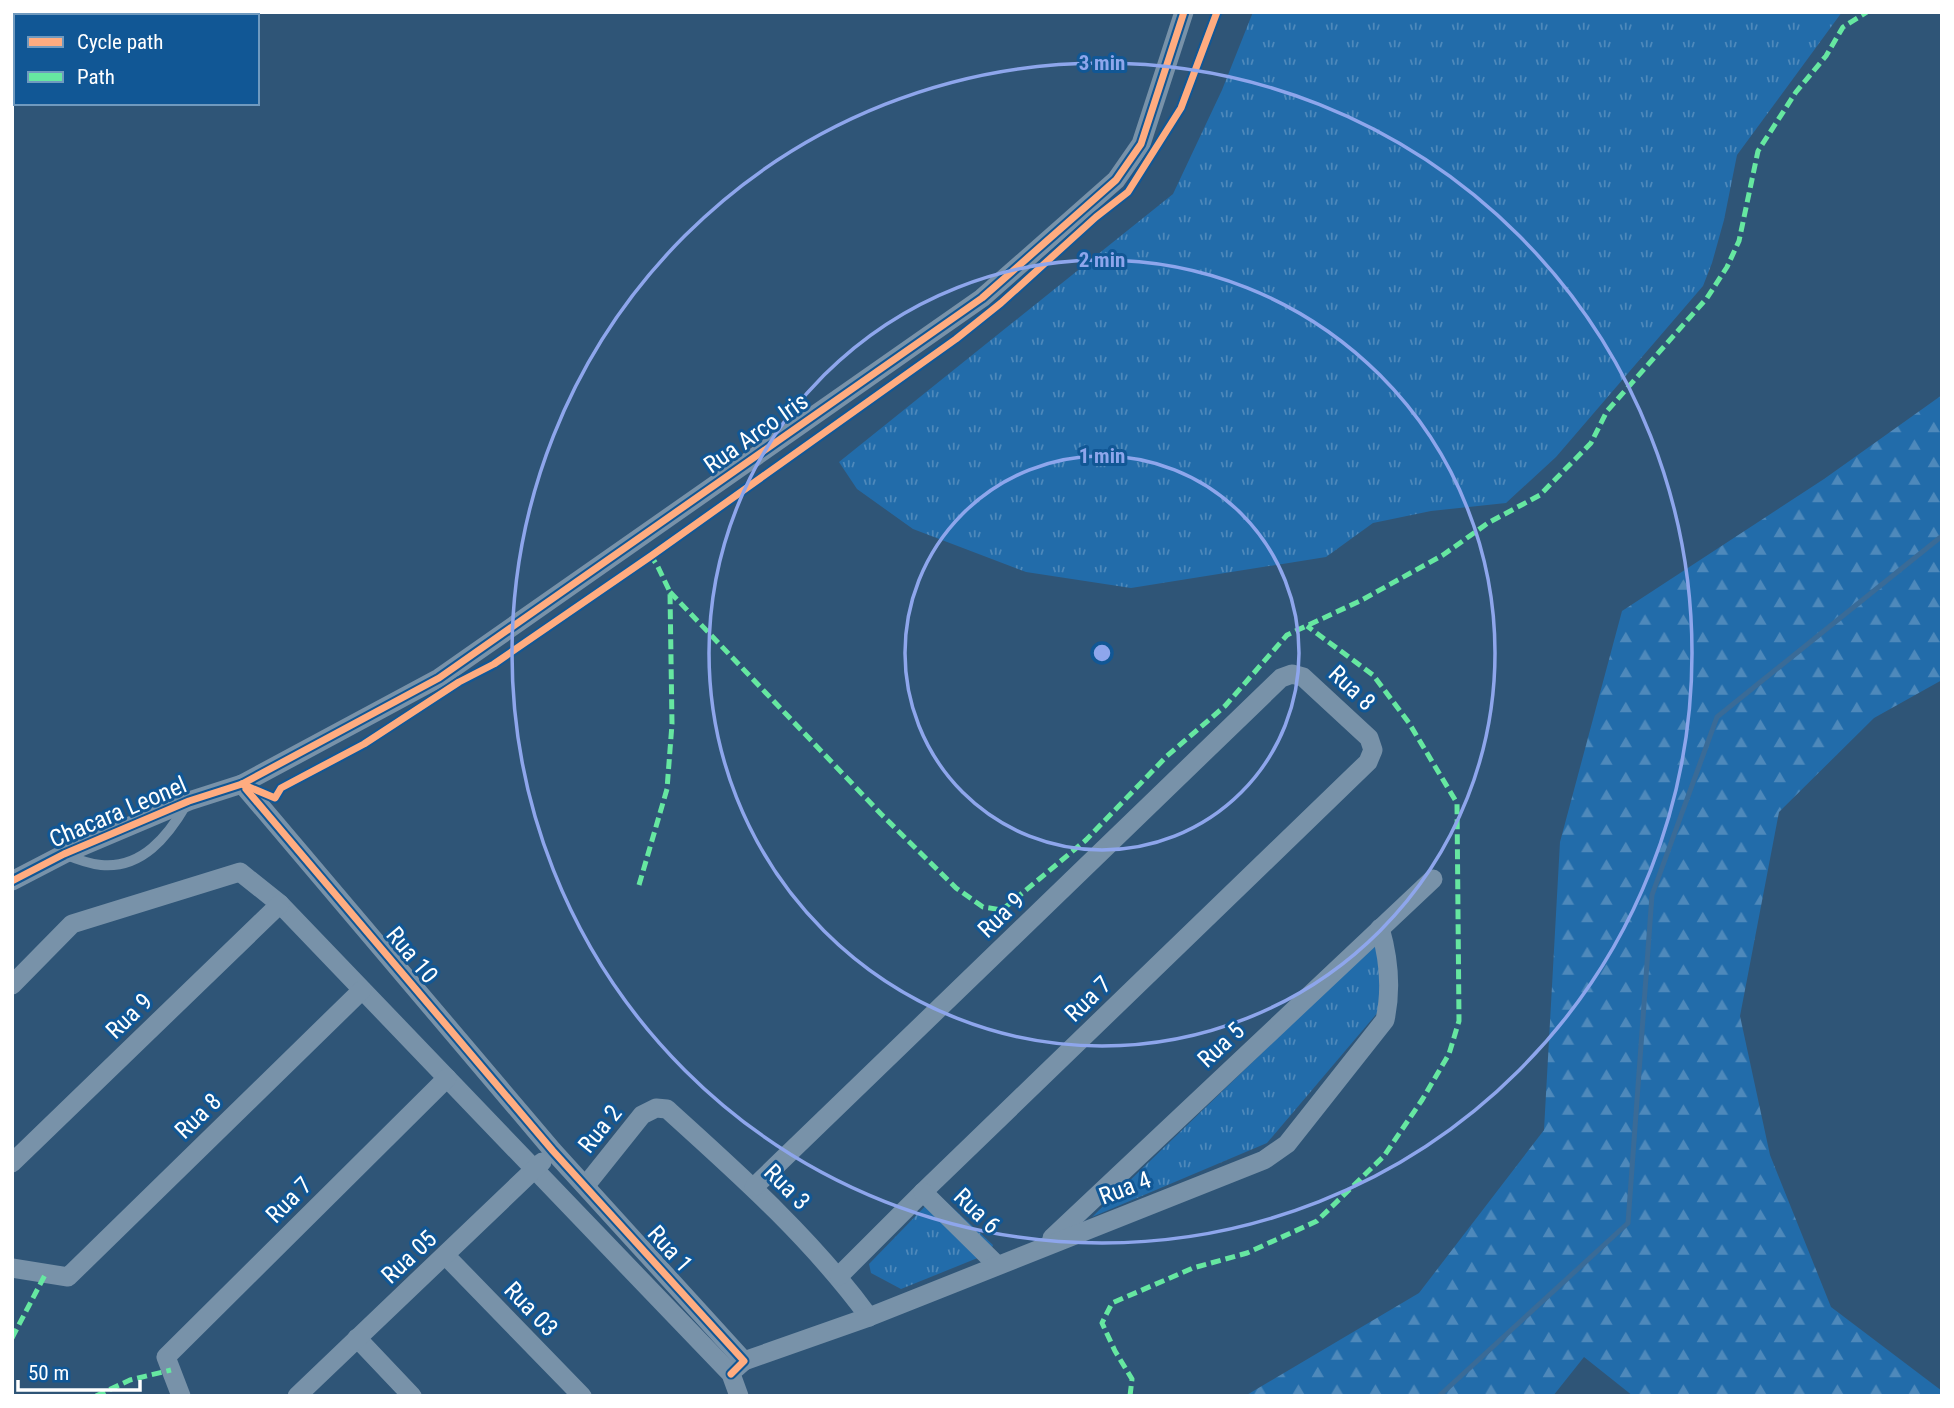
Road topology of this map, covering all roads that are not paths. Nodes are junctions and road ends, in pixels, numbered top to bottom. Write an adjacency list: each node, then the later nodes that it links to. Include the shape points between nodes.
1 (1184, 12): 4 (street, Rua Arco Iris, via 1141,144 1129,164 982,298 439,678)
2 (1282, 678): 3 (street, Rua 8, via 1292,674 1303,677 1369,738); 19 (street, Rua 9)
3 (1371, 757): 20 (street, Rua 7)
4 (242, 784): 5 (street, Chacara Leonel); 15 (street, Rua 10)
5 (189, 801): 6 (street, Chacara Leonel); 6 (lane, via 163,839 130,862 103,866)
6 (64, 854): 8 (street, Chacara Leonel)
7 (1433, 879): 10 (street, Rua 5)
8 (12, 881)
9 (279, 904): 11 (street, Rua 1, via 240,872 72,923); 12 (street, Rua 1); 16 (street, Rua 9)
10 (1380, 928): 21 (street, Rua 5); 21 (street, Rua 4, via 1390,974 1385,1020 1287,1144 1264,1160)
11 (12, 985)
12 (362, 990): 13 (street, Rua 1); 24 (street, Rua 8, via 68,1277)
13 (447, 1078): 17 (street, Rua 1); 29 (street, Rua 7, via 166,1357)
14 (656, 1108): 18 (street, Rua 2, via 642,1115); 19 (street, Rua 3, via 667,1109)
15 (553, 1151): 17 (street, Rua 05); 18 (street, Rua 1)
16 (12, 1163)
17 (535, 1170): 22 (street, Rua 05); 28 (street, Rua 1)
18 (586, 1185): 28 (street, Rua 1)
19 (754, 1187): 25 (street, Rua 3)
20 (923, 1192): 23 (street, Rua 6); 25 (street, Rua 7)
21 (1043, 1247): 23 (street, Rua 4)
22 (446, 1256): 27 (street, Rua 05); 32 (street, Rua 03)
23 (997, 1265): 26 (street, Rua 4)
24 (12, 1268)
25 (839, 1276): 26 (street, Rua 3)
26 (869, 1317): 28 (street, Rua 4)
27 (357, 1338): 30 (street, Rua 05); 31 (street)
28 (737, 1367): 33 (street, Rua 1)
29 (181, 1396)
30 (297, 1396)
31 (412, 1396)
32 (582, 1396)
33 (739, 1396)

